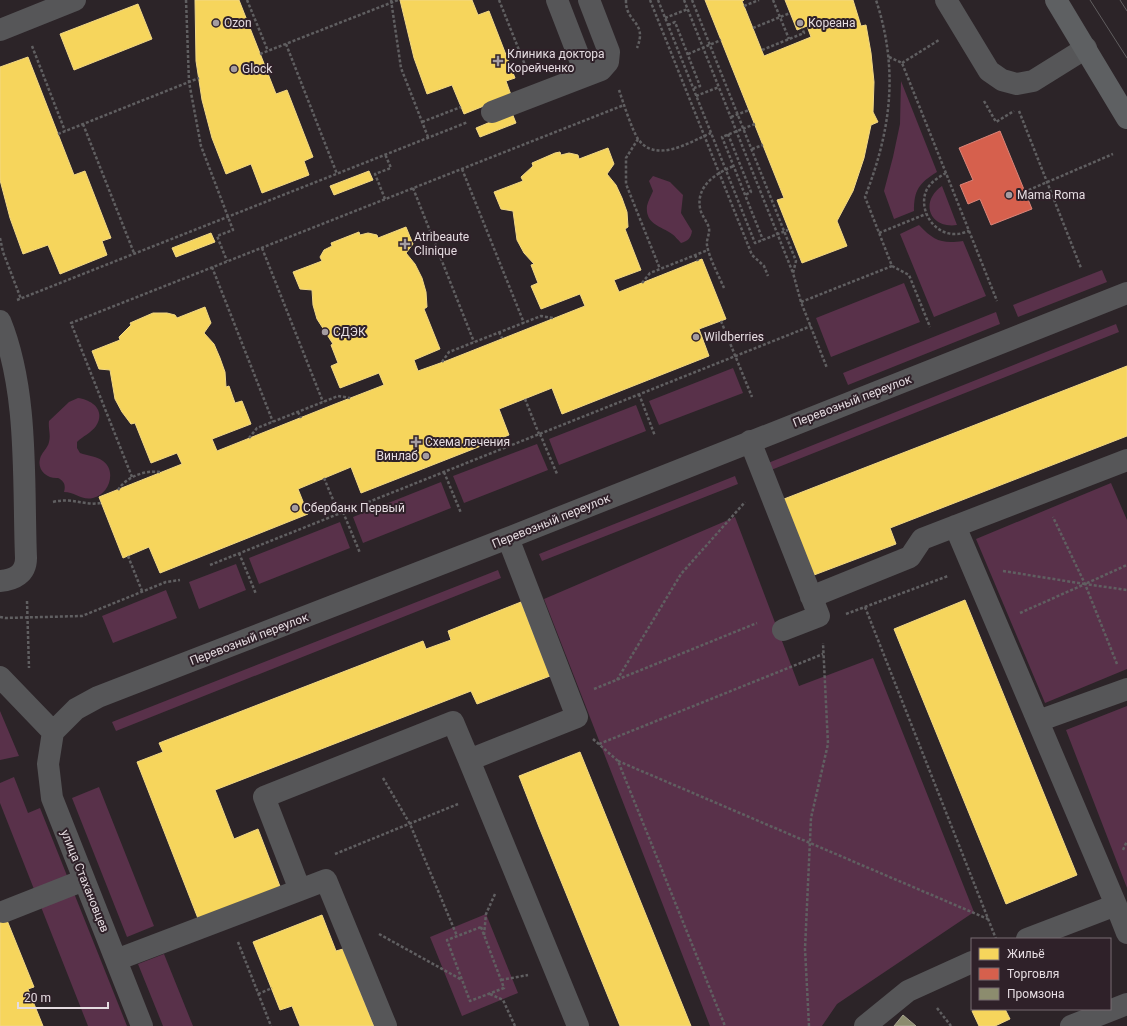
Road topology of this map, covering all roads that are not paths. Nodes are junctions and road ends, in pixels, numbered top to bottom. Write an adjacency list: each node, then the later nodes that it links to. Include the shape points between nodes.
1 (75, 0): 6 (street)
2 (556, 0): 8 (street)
3 (588, 0): 8 (street, via 609,52 608,62 601,70)
4 (946, 0): 7 (street, via 989,71 1002,80 1017,84 1033,81)
5 (1056, 0): 7 (main road)
6 (0, 30)
7 (1086, 48): 10 (main road)
8 (586, 75): 9 (street)
9 (492, 112)
10 (1127, 118)
11 (1127, 293): 14 (street, Перевозный переулок)
12 (0, 321): 13 (street)
13 (7, 368): 18 (street, via 21,418 26,564 21,574 11,580)
14 (750, 441): 17 (street, Перевозный переулок); 19 (street)
15 (1127, 460): 16 (street)
16 (955, 526): 19 (street, via 922,539 910,557); 23 (street)
17 (508, 538): 24 (street, Перевозный переулок, via 98,697 76,709); 25 (street, via 573,708)
18 (0, 581)
19 (811, 597): 20 (street, via 819,616)
20 (783, 630)
21 (0, 677): 24 (street)
22 (1127, 689): 23 (street)
23 (1038, 721): 28 (street)
24 (53, 732): 26 (street, улица Стахановцев, via 48,764 52,798)
25 (469, 760): 27 (street, via 453,722 264,796); 37 (street)
26 (84, 880): 29 (street); 32 (street, улица Стахановцев)
27 (296, 880): 32 (street, via 228,917); 36 (street, via 326,880)
28 (1116, 905): 30 (street); 31 (street)
29 (3, 912)
30 (1127, 933)
31 (1030, 938)
32 (116, 960): 35 (street, улица Стахановцев)
33 (971, 962): 38 (street, via 908,991)
34 (1127, 1004): 39 (street)
35 (142, 1026)
36 (386, 1026)
37 (578, 1026)
38 (864, 1026)
39 (1071, 1026)

